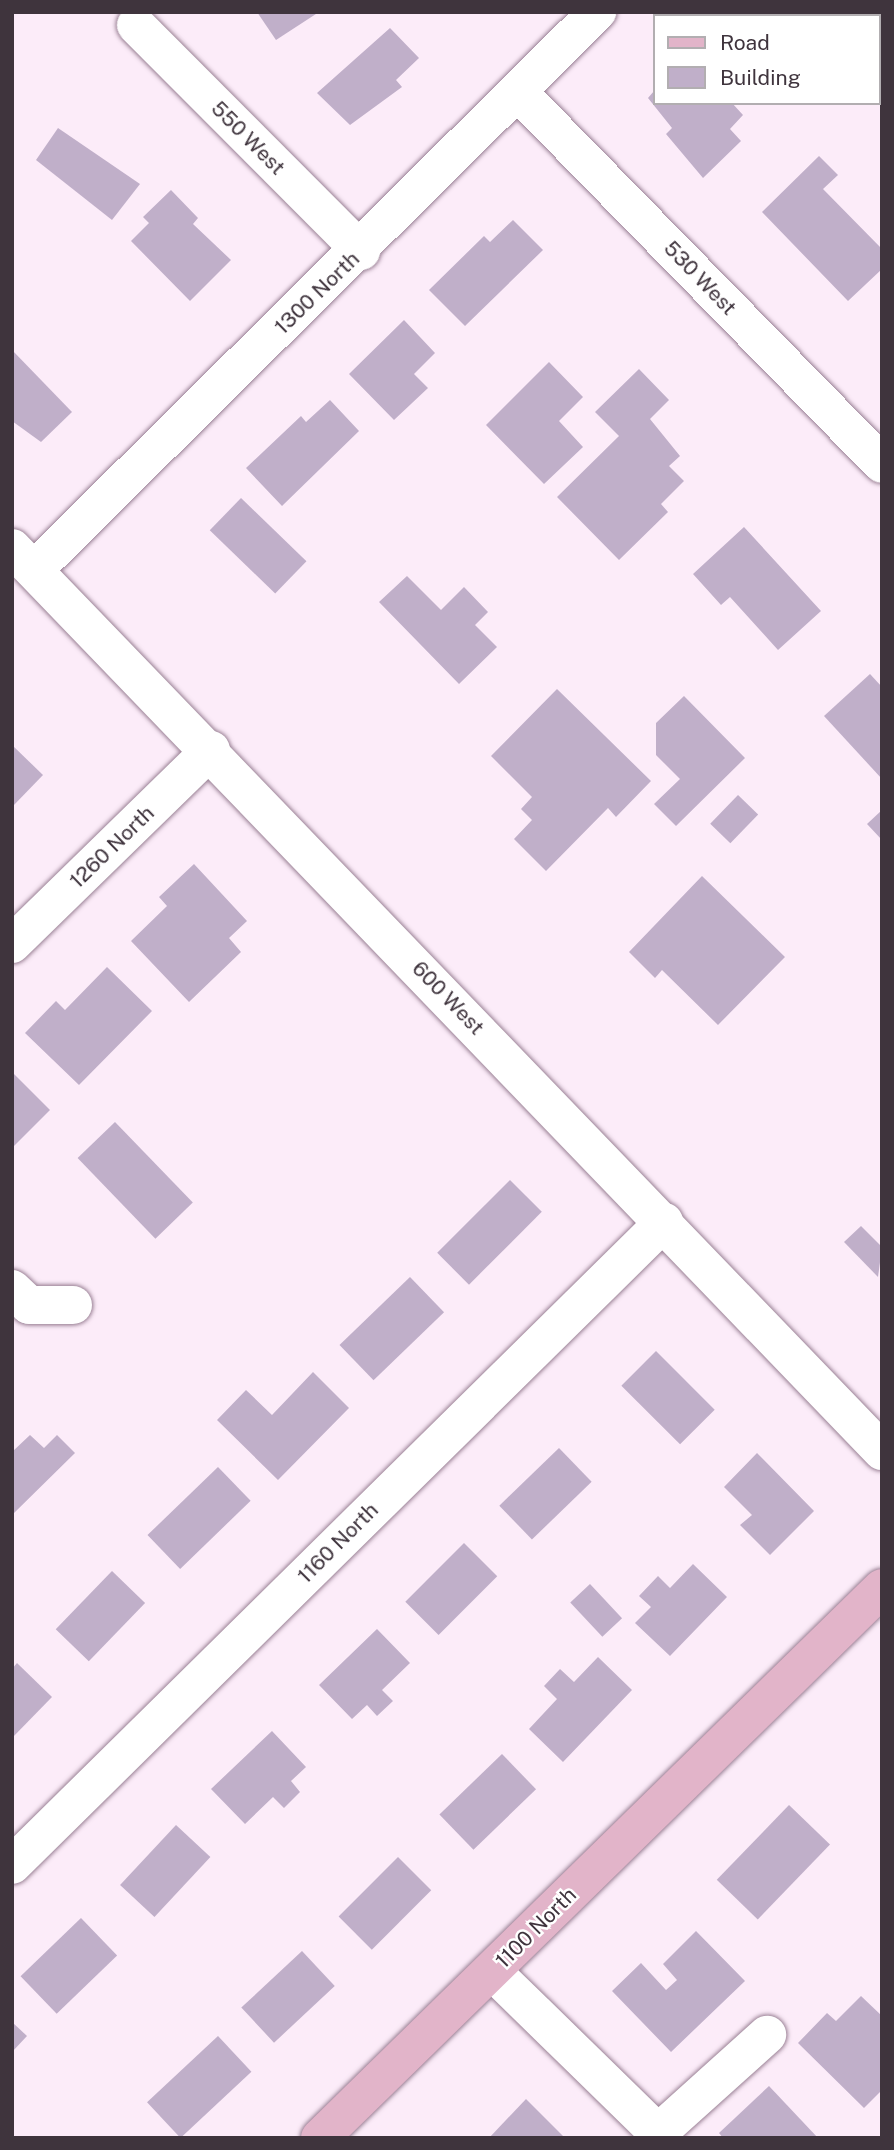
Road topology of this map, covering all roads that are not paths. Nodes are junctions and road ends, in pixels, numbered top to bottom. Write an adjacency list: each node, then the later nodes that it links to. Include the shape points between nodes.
1 (597, 12): 3 (street, 1300 North)
2 (136, 24): 4 (street, 550 West)
3 (517, 92): 4 (street, 1300 North); 5 (street, 530 West)
4 (360, 251): 6 (street, 1300 North)
5 (882, 464)
6 (23, 559): 7 (street, 600 West)
7 (211, 750): 8 (street, 1260 North); 9 (street, 600 West)
8 (12, 944)
9 (664, 1222): 12 (street, 600 West); 14 (street, 1160 North)
10 (12, 1289): 11 (street, via 29,1305)
11 (73, 1305)
12 (882, 1451)
13 (882, 1588): 15 (main road, 1100 North)
14 (12, 1864)
15 (492, 1971): 16 (street, via 658,2133); 17 (main road, 1100 North)
16 (767, 2035)
17 (329, 2135)

